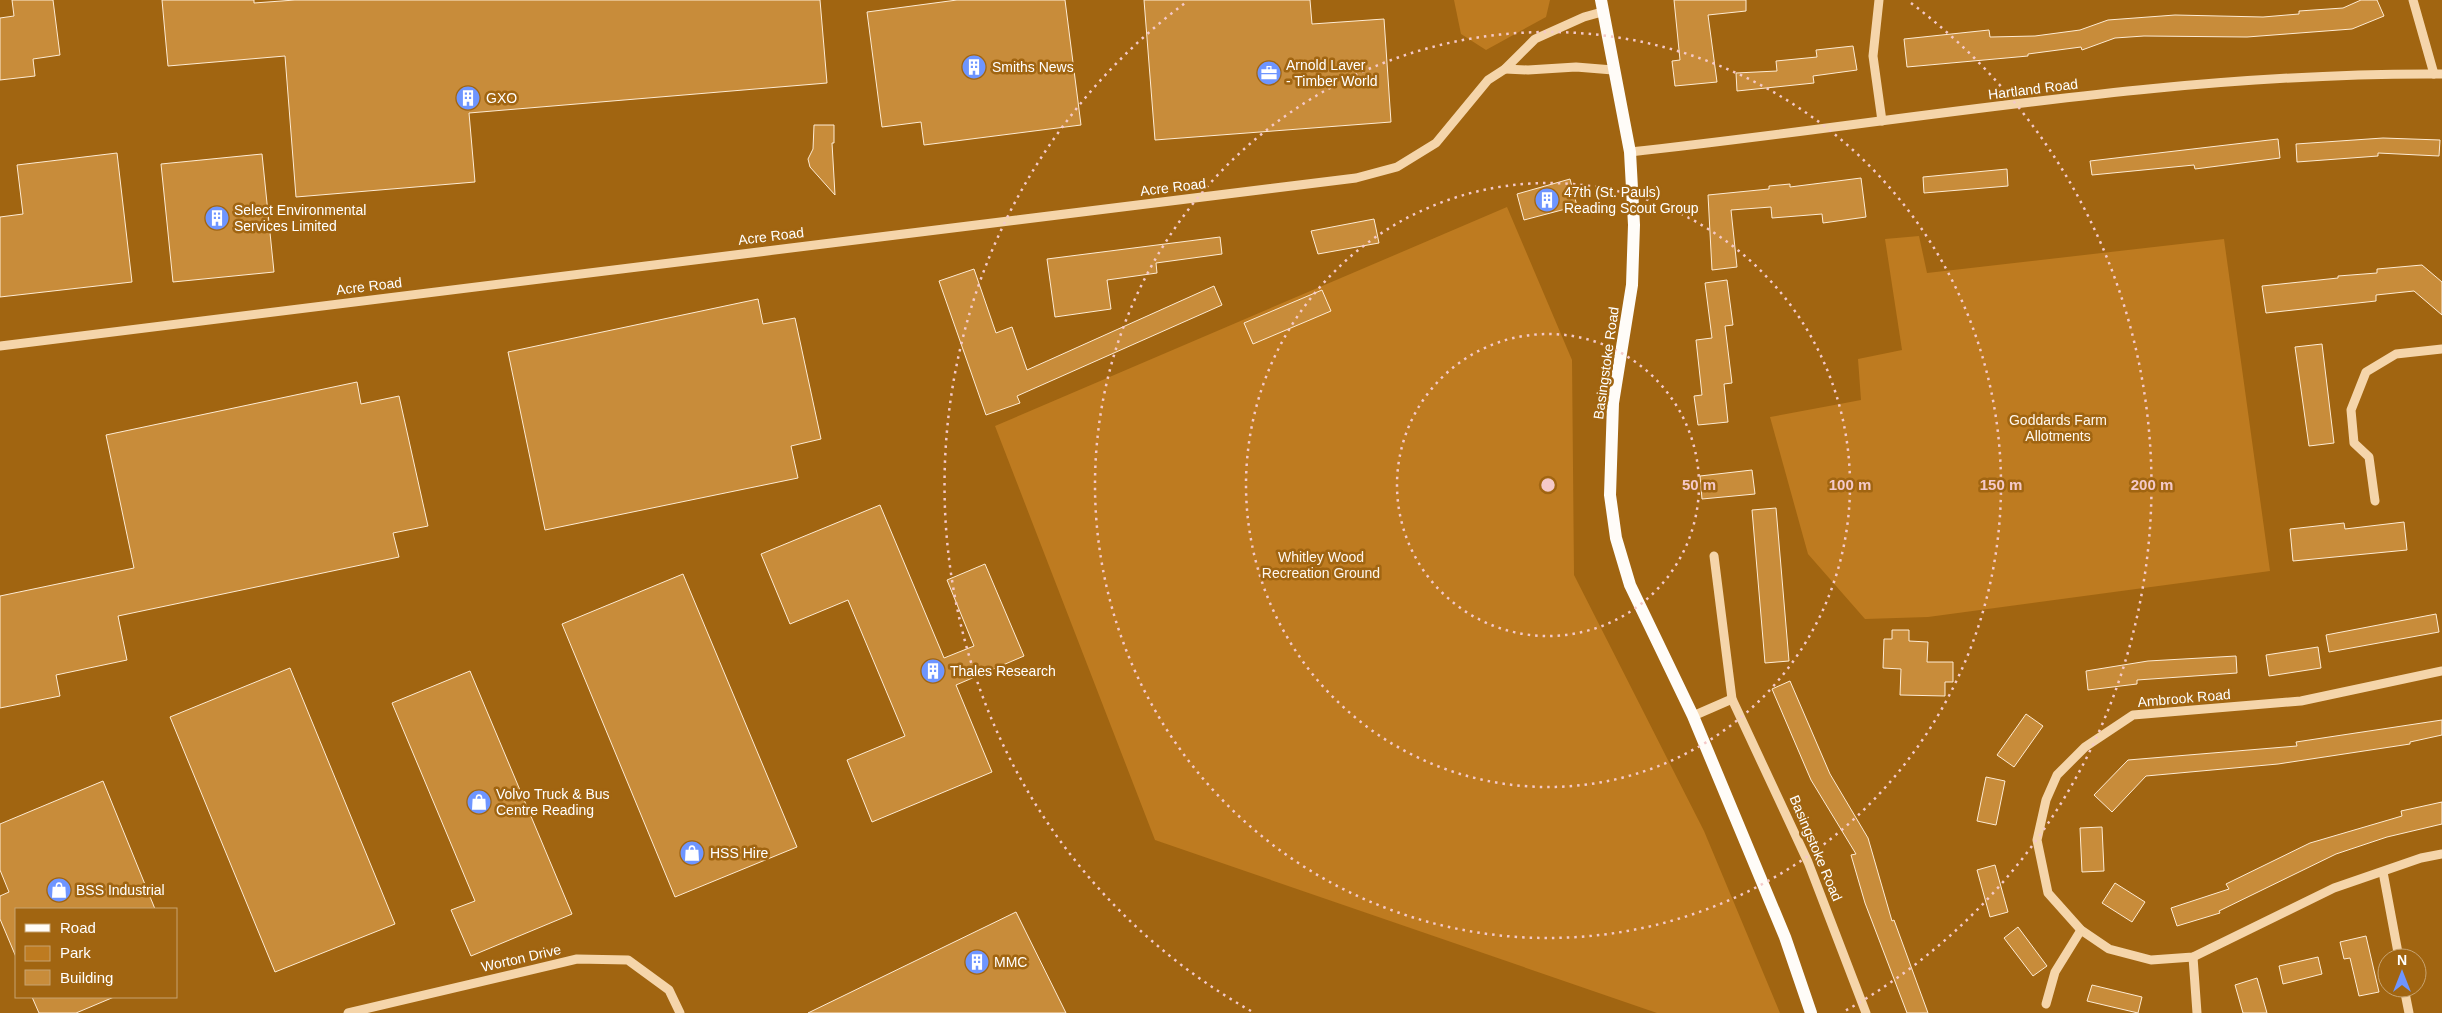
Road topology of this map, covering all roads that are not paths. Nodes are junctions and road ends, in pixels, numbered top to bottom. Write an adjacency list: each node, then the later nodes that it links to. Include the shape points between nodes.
1 (1879, 0): 7 (street, via 1873,56)
2 (2413, 0): 6 (street)
3 (1601, 6): 4 (street, Acre Road, via 1540,37); 5 (main road, Basingstoke Road)
4 (1505, 69): 5 (street, via 1576,67); 9 (street, Acre Road, via 1488,80 1436,143 1397,167 1356,178)
5 (1613, 70): 8 (main road, Basingstoke Road)
6 (2438, 74): 7 (street, Hartland Road, via 2320,76 2107,93)
7 (1882, 121): 8 (street, Hartland Road)
8 (1630, 152): 15 (main road, Basingstoke Road, via 1634,225 1632,285 1613,402 1610,494 1616,538 1630,585)
9 (0, 346)
10 (2442, 349): 11 (street, via 2396,354 2366,372 2351,410 2354,443 2369,457)
11 (2375, 501)
12 (1714, 556): 14 (street, Basingstoke Road)
13 (2442, 671): 18 (street, Ambrook Road, via 2301,701 2133,715 2085,748 2057,775 2046,800 2037,840 2048,892)
14 (1732, 699): 15 (street); 26 (street, Basingstoke Road, via 1808,862)
15 (1693, 716): 25 (main road, Basingstoke Road, via 1785,937)
16 (2442, 854): 17 (street, Ambrook Road)
17 (2382, 872): 19 (street); 20 (street, Ambrook Road, via 2334,888)
18 (2081, 930): 20 (street, Ambrook Road, via 2109,949 2151,960); 22 (street, via 2055,972)
19 (2397, 948)
20 (2193, 957): 27 (street)
21 (2406, 998): 28 (street)
22 (2046, 1004)
23 (348, 1013): 24 (street, Worton Drive, via 577,959 628,960 669,990)
24 (680, 1013)
25 (1811, 1013)
26 (1866, 1013)
27 (2197, 1013)
28 (2409, 1013)

